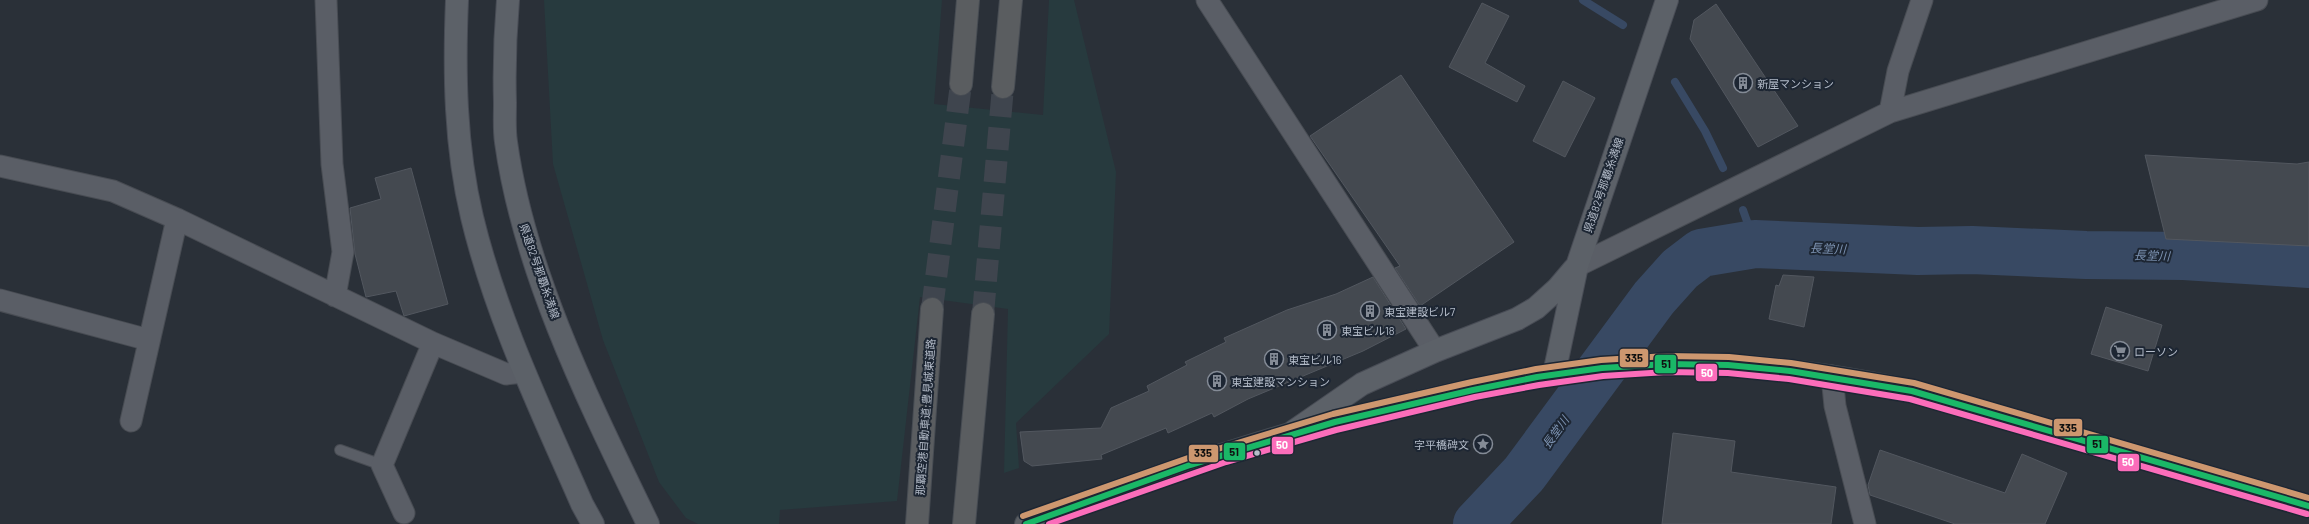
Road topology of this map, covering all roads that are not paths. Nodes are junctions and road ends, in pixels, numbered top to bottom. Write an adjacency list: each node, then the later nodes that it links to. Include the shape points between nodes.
1 (326, 0): 16 (street, via 332,164 343,252)
2 (457, 0): 23 (main road, via 456,97 471,215 490,280)
3 (508, 0): 33 (main road, 県道82号那覇糸満線, via 503,47 506,141 521,217 544,288 571,358)
4 (968, 0): 10 (highway)
5 (1011, 0): 11 (highway)
6 (1207, 0): 22 (street)
7 (1667, 0): 15 (main road, 県道82号那覇糸満線)
8 (1922, 0): 12 (street, via 1898,71)
9 (2257, 0): 12 (street)
10 (961, 84)
11 (1003, 87)
12 (1890, 112): 15 (street)
13 (0, 166): 14 (street, via 113,191)
14 (177, 219): 16 (street); 20 (street)
15 (1577, 266): 22 (main road, via 1536,308 1517,319); 24 (main road, 県道82号那覇糸満線)
16 (335, 296): 21 (street)
17 (0, 300): 20 (street)
18 (932, 309): 34 (highway, 那覇空港自動車道;豊見城東道路)
19 (983, 314): 35 (highway)
20 (149, 340): 26 (street)
21 (433, 343): 23 (street, via 506,374); 29 (street)
22 (1435, 351): 27 (main road, via 1362,384)
23 (523, 372): 32 (main road)
24 (1557, 374): 25 (highway, via 1666,364 1783,370); 27 (highway, via 1485,386)
25 (1832, 376): 30 (highway, via 1912,391); 37 (street, via 1835,406)
26 (131, 421)
27 (1291, 433): 36 (highway)
28 (340, 450): 29 (lane)
29 (382, 465): 31 (street)
30 (2309, 506)
31 (404, 513)
32 (593, 524)
33 (648, 524)
34 (917, 524)
35 (964, 524)
36 (1026, 524)
37 (1865, 524)

